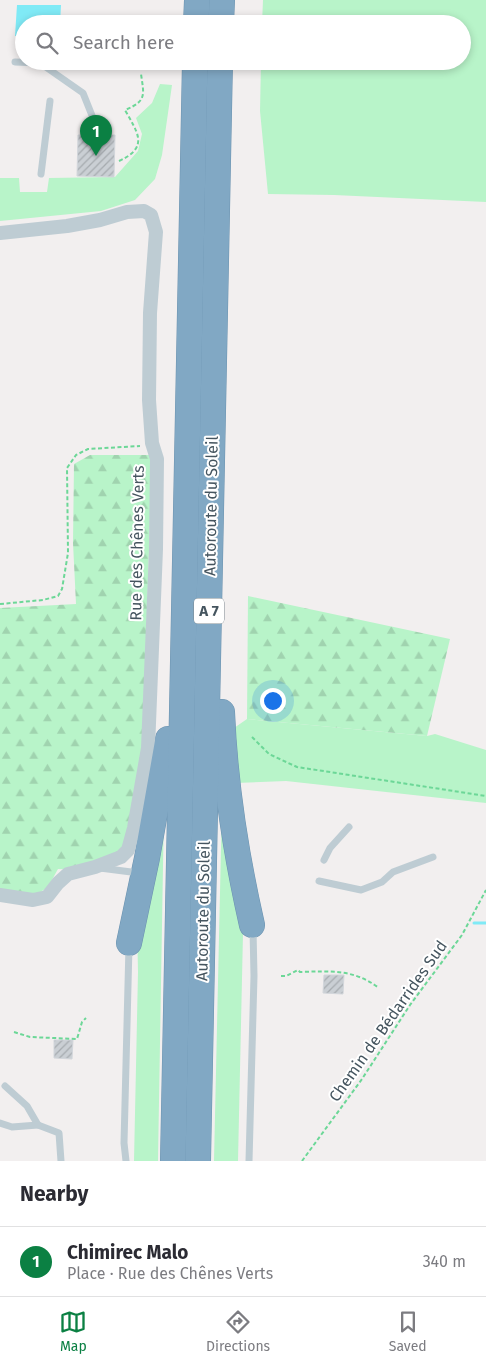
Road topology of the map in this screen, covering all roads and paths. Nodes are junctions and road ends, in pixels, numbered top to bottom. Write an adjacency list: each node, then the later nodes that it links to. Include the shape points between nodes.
1 (197, 0): 3 (highway)
2 (222, 0): 4 (highway)
3 (196, 15)
4 (221, 15)
5 (50, 70): 10 (lane, via 83,93)
6 (196, 70): 15 (highway, Autoroute du Soleil / A 7)
7 (220, 70): 16 (highway, Autoroute du Soleil / A 7)
8 (141, 74): 11 (path, via 144,94 140,102 125,110 139,140 135,149)
9 (50, 101): 12 (lane)
10 (94, 118)
11 (118, 161)
12 (41, 174)
13 (0, 233): 14 (street, Rue des Chênes Verts, via 67,226 126,212 144,211 151,215 156,232 150,314)
14 (152, 443): 17 (path, via 88,449 76,455 67,468 68,553 62,589 58,596 43,600); 23 (street, Rue des Chênes Verts, via 157,459 156,549 148,748 128,850 121,857)
15 (184, 598): 24 (highway, via 168,740); 39 (highway, Autoroute du Soleil / A 7)
16 (210, 600): 28 (highway, via 220,670 228,795); 40 (highway, Autoroute du Soleil / A 7)
17 (0, 604)
18 (252, 736): 19 (path, via 270,754 297,767)
19 (486, 796)
20 (349, 827): 22 (lane)
21 (433, 857): 25 (lane, via 393,872 382,882 361,890)
22 (324, 860)
23 (95, 867): 24 (lane); 27 (street, Rue des Chênes Verts, via 68,874 47,897 33,900)
24 (143, 874): 29 (highway)
25 (319, 881)
26 (486, 890): 42 (path, Chemin de Bédarrides Sud, via 462,935)
27 (0, 895)
28 (252, 925): 41 (lane, via 254,976)
29 (129, 943): 38 (lane)
30 (281, 976): 31 (path, via 298,970 339,971)
31 (379, 988)
32 (86, 1018): 33 (path, via 77,1039 30,1037)
33 (14, 1032)
34 (4, 1086): 36 (lane, via 27,1106)
35 (0, 1124): 36 (lane, via 12,1127)
36 (38, 1125): 37 (lane, via 59,1133)
37 (62, 1161)
38 (126, 1161)
39 (173, 1161)
40 (198, 1161)
41 (249, 1161)
42 (302, 1161)

